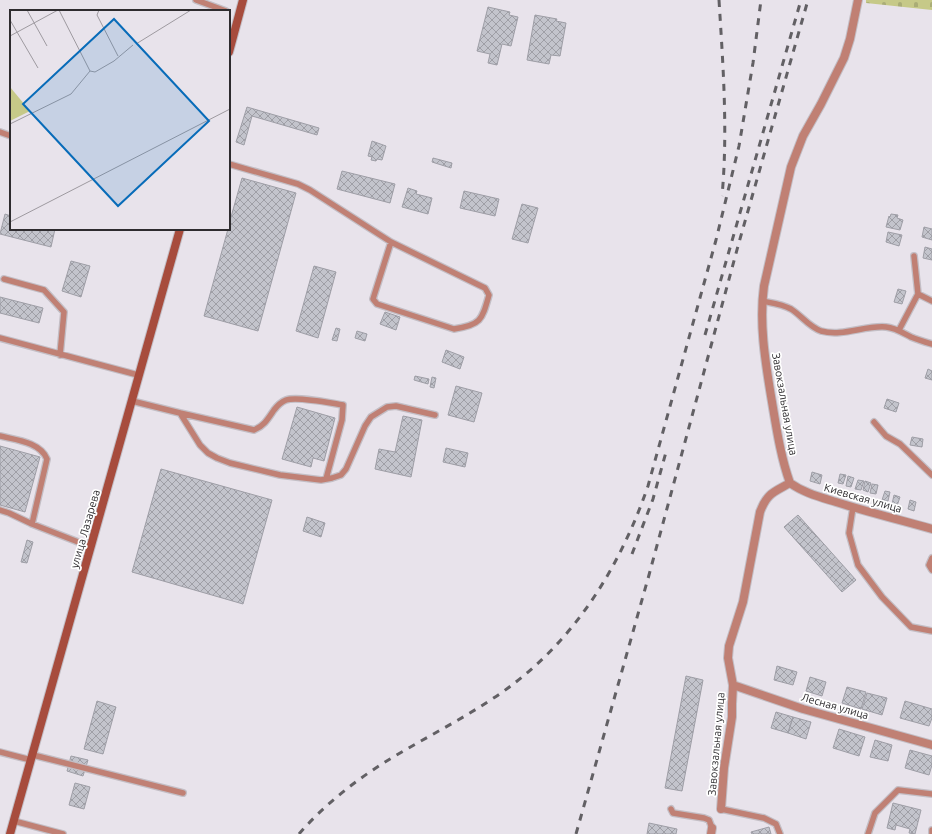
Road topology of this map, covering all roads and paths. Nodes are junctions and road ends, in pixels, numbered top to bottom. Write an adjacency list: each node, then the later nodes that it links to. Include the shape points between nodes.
1 (196, 0): 4 (lane)
2 (243, 0): 6 (main road)
3 (858, 0): 16 (street, Завокзальная улица, via 844,58 803,136 791,167)
4 (225, 10)
5 (230, 12): 6 (lane)
6 (239, 16): 7 (main road)
7 (230, 48)
8 (0, 132): 9 (lane)
9 (10, 136)
10 (230, 164): 12 (lane, via 298,184)
11 (180, 230): 22 (main road, улица Лазарева)
12 (391, 242): 12 (lane, via 485,288 489,295 484,313 477,323 454,329 377,304 373,299)
13 (914, 256): 15 (lane)
14 (4, 279): 21 (lane, via 44,290 64,312)
15 (918, 294): 17 (lane); 18 (lane)
16 (762, 301): 18 (lane, via 792,310 808,324 823,331 843,332 885,327); 30 (street, Завокзальная улица, via 764,352 771,399)
17 (932, 301)
18 (898, 330): 20 (lane, via 912,338)
19 (0, 338): 21 (lane)
20 (932, 344)
21 (60, 355): 22 (lane)
22 (138, 375): 23 (main road, улица Лазарева)
23 (132, 401): 24 (lane); 35 (main road, улица Лазарева)
24 (180, 413): 29 (lane, via 200,445 217,458 280,475); 29 (lane, via 254,430 265,424 280,404 287,400 295,398 343,405 342,420)
25 (436, 415): 29 (lane, via 396,406 387,407 371,417 365,426 346,469 340,475)
26 (874, 422): 28 (lane, via 886,436 900,444)
27 (0, 436): 33 (lane, via 30,444 45,454 47,459)
28 (932, 475)
29 (326, 479)
30 (790, 483): 31 (street, Киевская улица, via 809,494); 39 (street, Завокзальная улица, via 769,495 760,512 743,602 729,646 728,658)
31 (853, 507): 34 (street, Киевская улица); 38 (lane, via 849,533 858,565 882,597 911,627)
32 (0, 510): 33 (lane)
33 (32, 524): 35 (lane)
34 (932, 529)
35 (91, 547): 42 (main road, улица Лазарева)
36 (932, 558): 37 (lane, via 929,565)
37 (932, 570)
38 (932, 631)
39 (733, 685): 40 (street, Лесная улица, via 803,709); 46 (street, Завокзальная улица, via 732,718)
40 (932, 745)
41 (0, 752): 42 (lane)
42 (32, 758): 43 (lane); 47 (main road, улица Лазарева)
43 (183, 792)
44 (932, 794): 53 (lane, via 898,790 875,813)
45 (671, 809): 49 (lane, via 673,813 708,820)
46 (721, 809): 52 (lane, via 764,818 776,824)
47 (14, 821): 50 (main road, улица Лазарева); 51 (lane)
48 (932, 830): 54 (lane)
49 (711, 831)
50 (10, 834)
51 (63, 834)
52 (780, 834)
53 (868, 834)
54 (932, 834)

